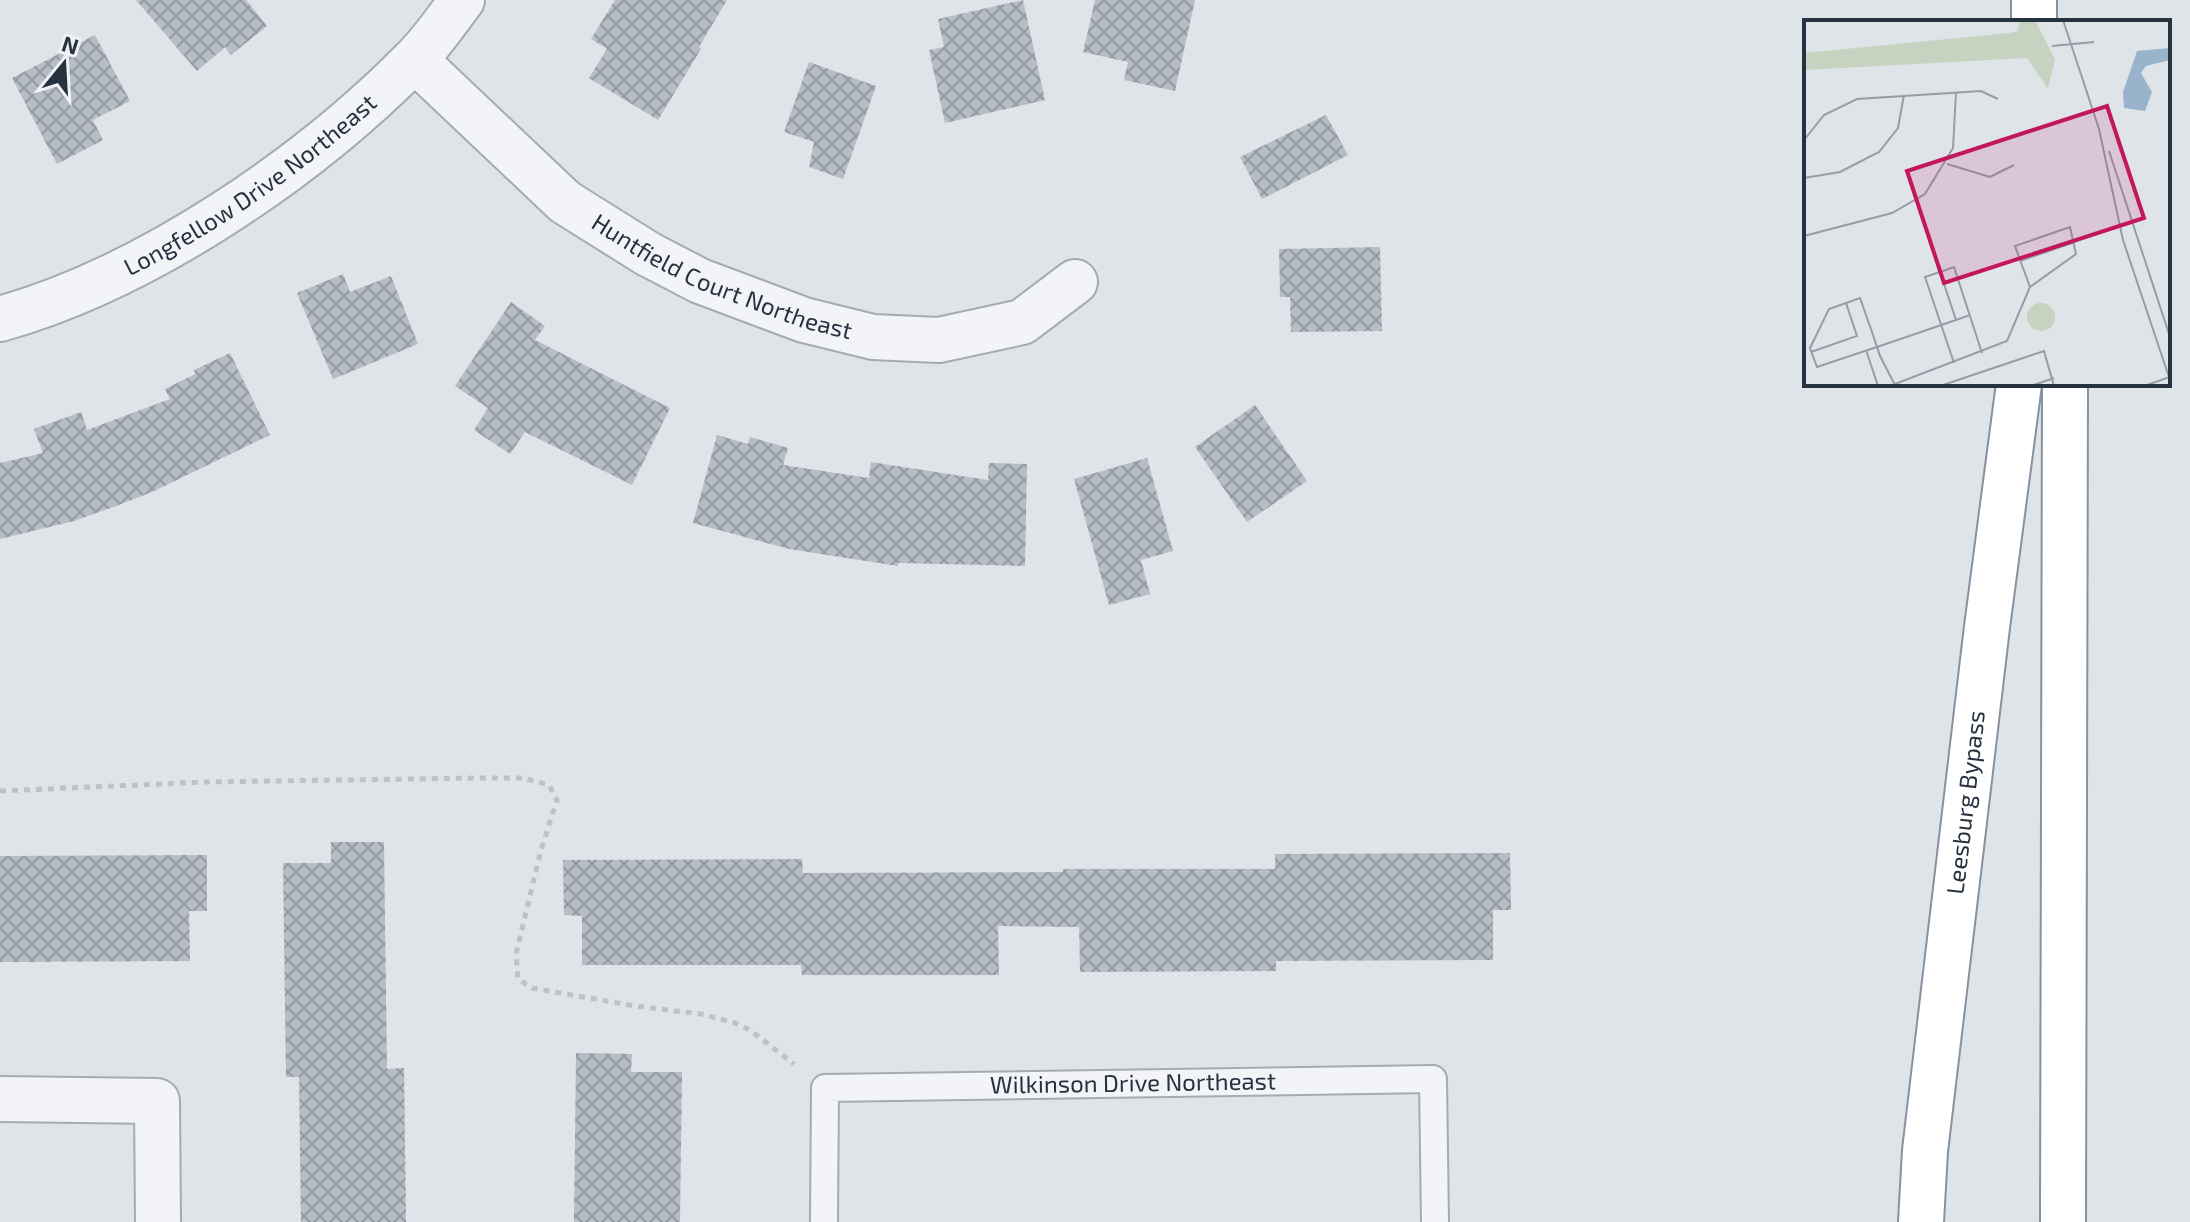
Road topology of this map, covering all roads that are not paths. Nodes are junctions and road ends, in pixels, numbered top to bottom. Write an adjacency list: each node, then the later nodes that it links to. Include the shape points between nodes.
1 (462, 0): 2 (street, Longfellow Drive Northeast)
2 (415, 60): 3 (street, Huntfield Court Northeast, via 565,202 700,281 804,320 873,337 939,340 1022,322); 4 (street, Longfellow Drive Northeast, via 298,161 200,229 99,281)
3 (1075, 282)
4 (0, 319)
5 (2019, 386): 11 (highway, Leesburg Bypass, via 1925,1151)
6 (2065, 386): 12 (highway)
7 (0, 1099): 8 (street, via 157,1101)
8 (158, 1222)
9 (824, 1222): 10 (lane, Wilkinson Drive Northeast, via 825,1088 1433,1079)
10 (1435, 1222)
11 (1921, 1222)
12 (2063, 1222)

